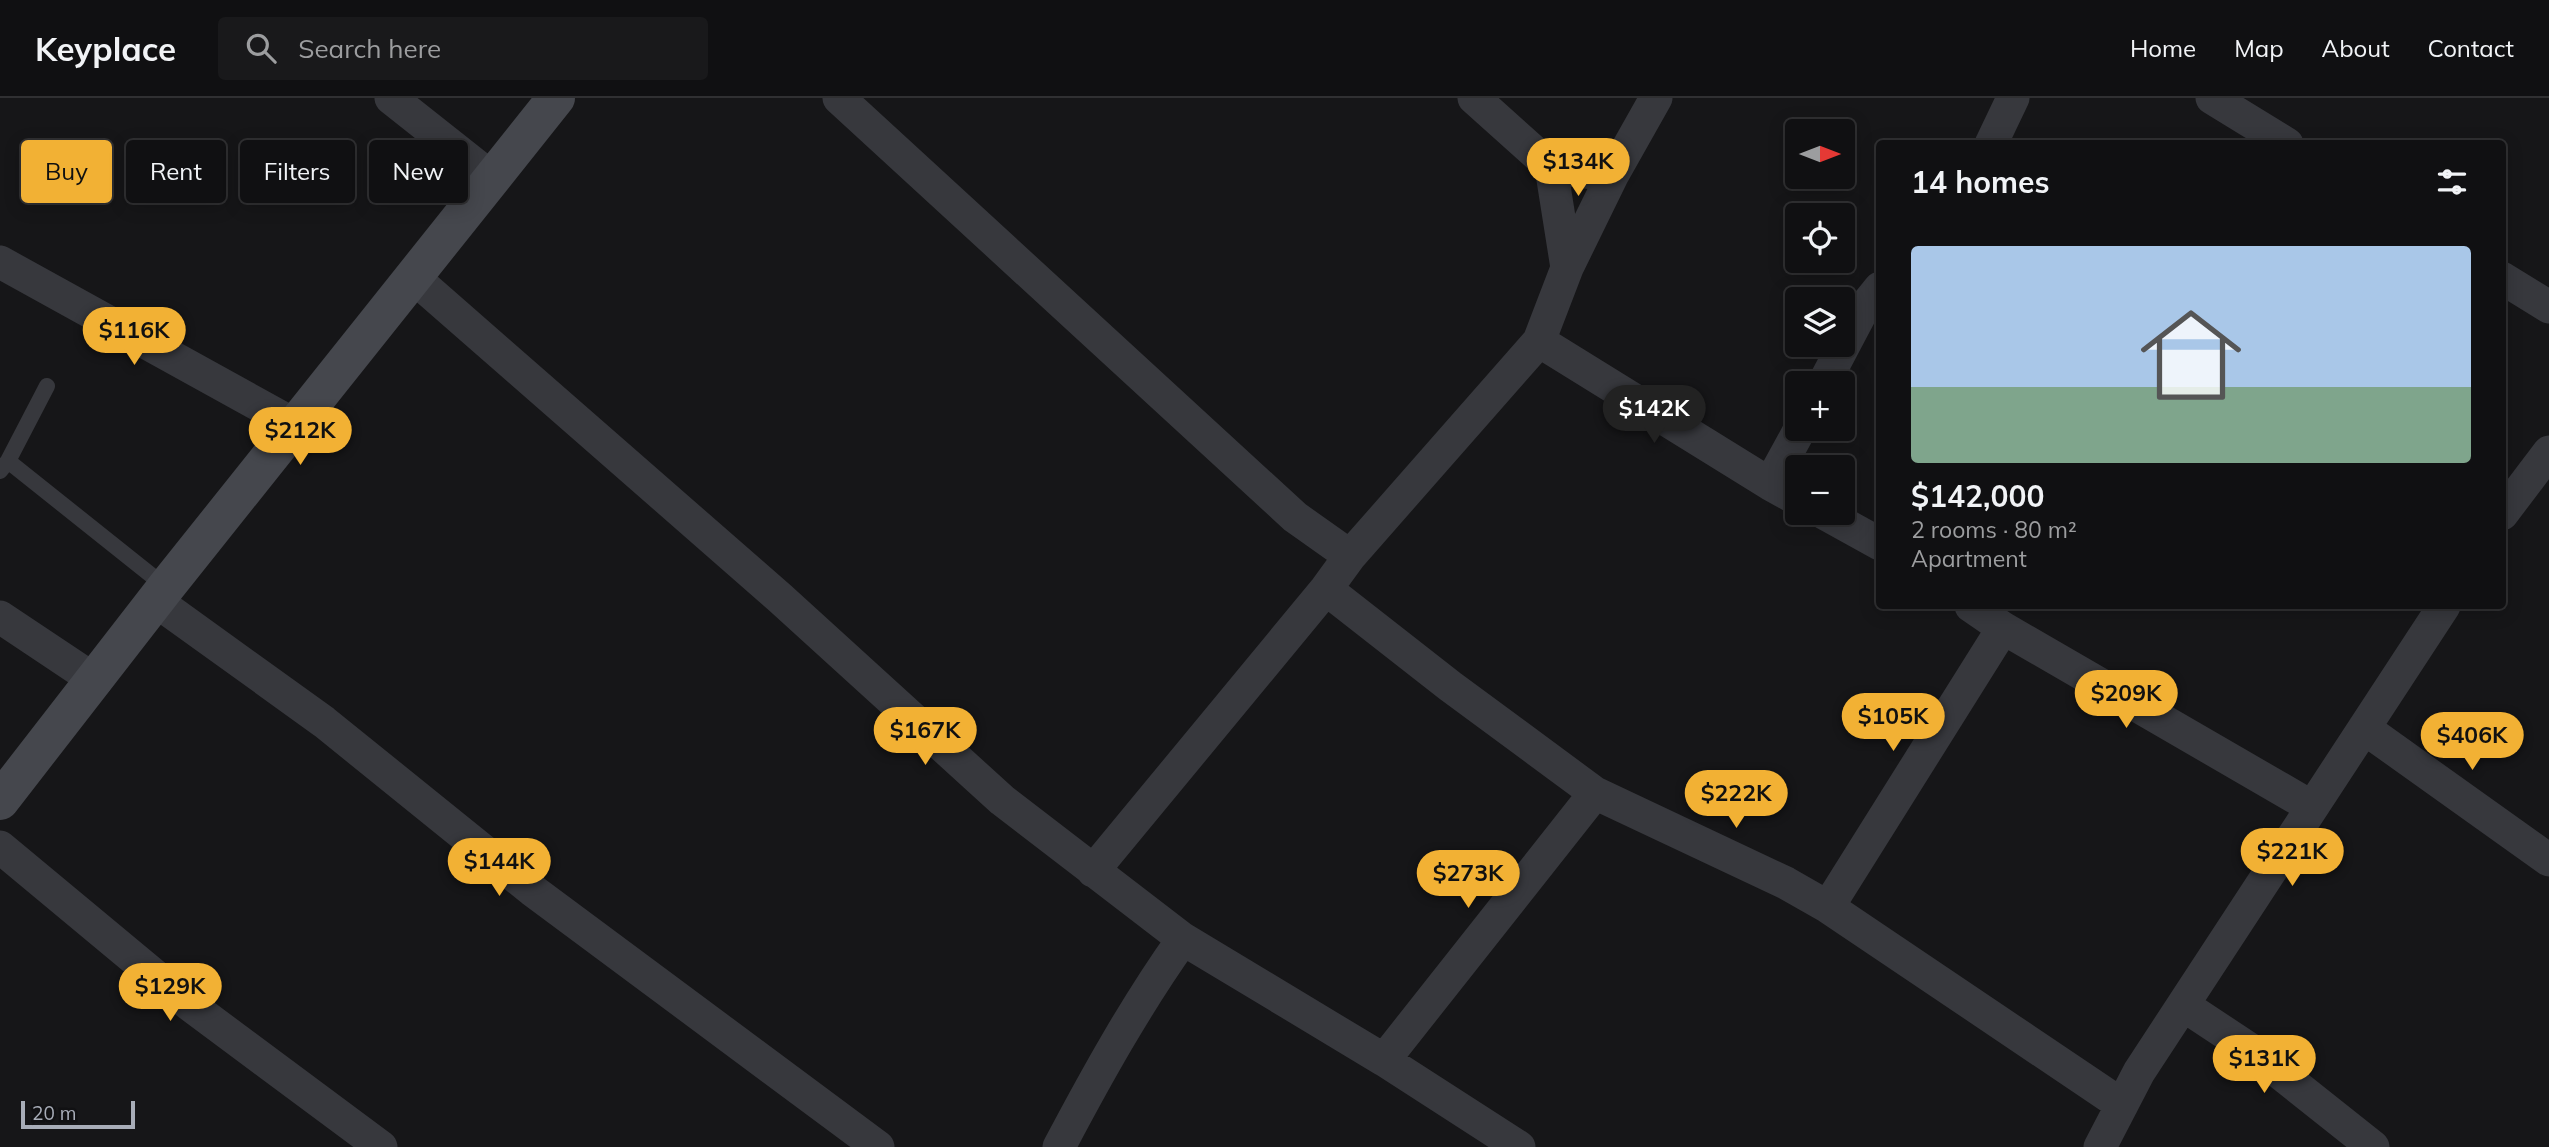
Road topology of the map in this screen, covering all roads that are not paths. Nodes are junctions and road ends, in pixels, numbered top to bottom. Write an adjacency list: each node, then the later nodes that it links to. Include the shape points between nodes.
1 (391, 98): 12 (street)
2 (556, 98): 12 (main road)
3 (839, 98): 30 (street, via 1295,517)
4 (1475, 98): 10 (street)
5 (1656, 98): 11 (street)
6 (2013, 98): 8 (street)
7 (2212, 98): 9 (street)
8 (1993, 140)
9 (2280, 140)
10 (1551, 167): 11 (street); 14 (street)
11 (1612, 176): 14 (street)
12 (492, 178): 15 (main road)
13 (0, 262): 22 (street)
14 (1567, 268): 19 (street)
15 (413, 277): 22 (main road); 44 (street, via 780,598 1002,800)
16 (2506, 280): 18 (street)
17 (1876, 293): 20 (street)
18 (2549, 307)
19 (1539, 341): 26 (street); 30 (street)
20 (1830, 371)
21 (47, 386): 25 (lane)
22 (295, 425): 32 (main road)
23 (1797, 441): 26 (street)
24 (2549, 452): 27 (street)
25 (4, 466): 32 (lane)
26 (1784, 492)
27 (2506, 506)
28 (1846, 525): 29 (street)
29 (1876, 542)
30 (1350, 556): 31 (street)
31 (1326, 589): 39 (street); 44 (street)
32 (161, 594): 37 (main road); 51 (street, via 531,890)
33 (1975, 609): 36 (street)
34 (2442, 609): 38 (street)
35 (0, 617): 37 (street)
36 (2003, 628): 41 (street); 45 (street)
37 (96, 681): 40 (main road)
38 (2364, 727): 41 (street); 43 (street)
39 (1595, 793): 45 (street); 48 (street)
40 (0, 801)
41 (2312, 807): 47 (street)
42 (0, 846): 50 (street, via 190,1005)
43 (2549, 860)
44 (1093, 871): 46 (street)
45 (1828, 907): 49 (street)
46 (1183, 939): 48 (street); 52 (street, via 1096,1077)
47 (2183, 1005): 49 (street, via 2138,1072); 55 (street, via 2251,1050)
48 (1384, 1060): 53 (street)
49 (2122, 1105): 54 (street)
50 (381, 1147)
51 (878, 1147)
52 (1059, 1147)
53 (1519, 1147)
54 (2100, 1147)
55 (2373, 1147)

